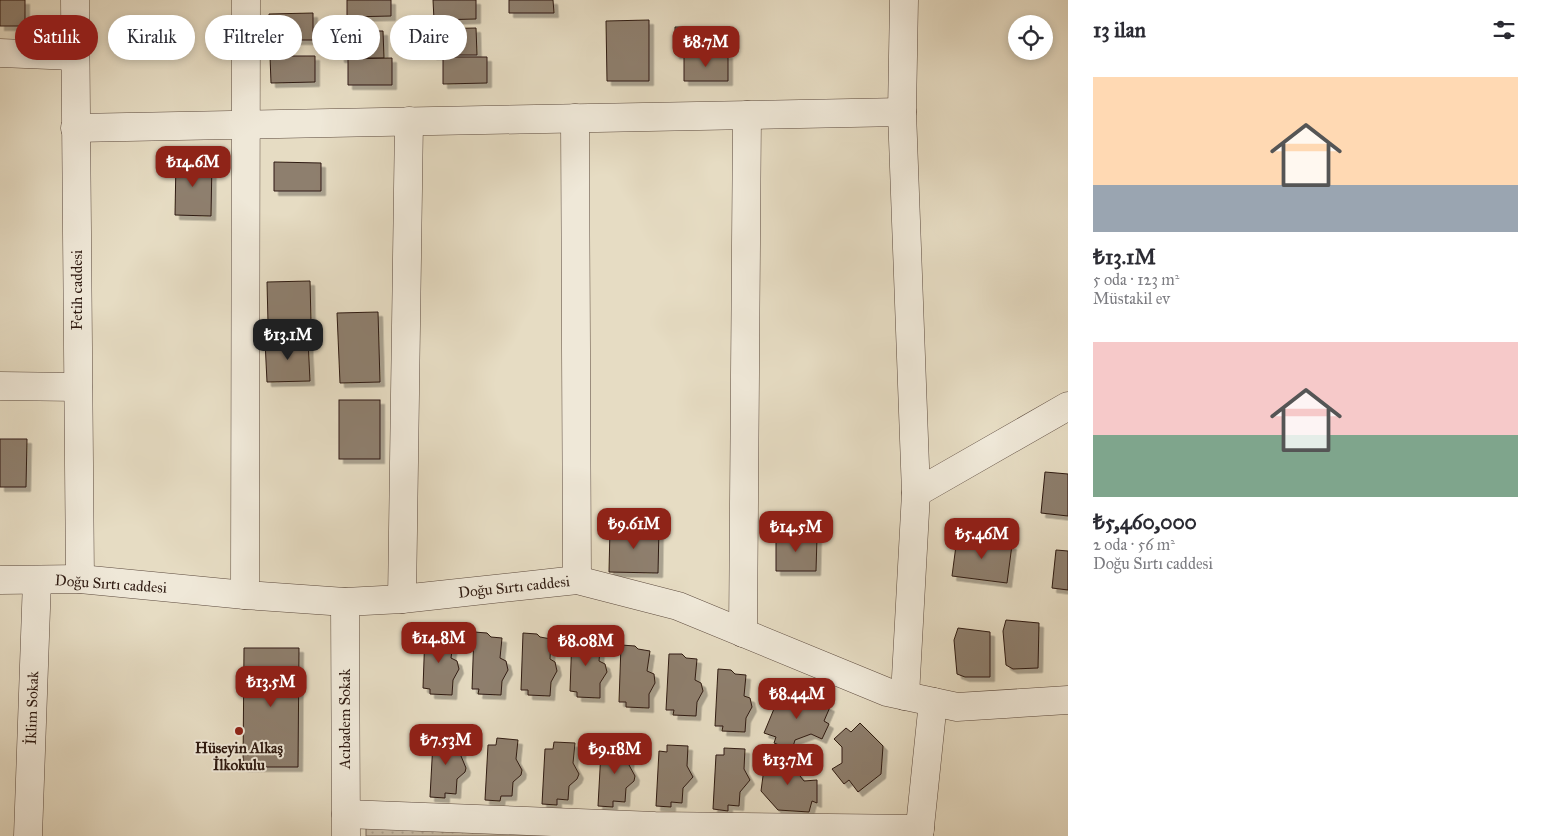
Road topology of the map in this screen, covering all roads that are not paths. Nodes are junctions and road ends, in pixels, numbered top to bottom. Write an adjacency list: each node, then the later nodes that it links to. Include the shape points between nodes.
1 (74, 0): 4 (street, Fetih caddesi)
2 (246, 0): 12 (street)
3 (904, 0): 8 (street)
4 (74, 15)
5 (0, 53): 6 (street)
6 (15, 54)
7 (75, 60): 13 (street, Fetih caddesi)
8 (902, 112): 9 (street); 17 (street)
9 (747, 115): 10 (street); 25 (street)
10 (575, 118): 11 (street); 21 (street)
11 (409, 121): 12 (street); 23 (street)
12 (246, 124): 13 (street); 22 (street)
13 (75, 128): 15 (street, Fetih caddesi)
14 (0, 386): 15 (street)
15 (78, 387): 18 (street, Fetih caddesi)
16 (1068, 406): 17 (street)
17 (916, 493): 26 (street)
18 (80, 579): 20 (street, Doğu Sırtı caddesi); 22 (street, Doğu Sırtı caddesi)
19 (0, 580): 20 (street, Doğu Sırtı caddesi)
20 (37, 580): 32 (street, İklim Sokak)
21 (577, 580): 23 (street, Doğu Sırtı caddesi); 25 (street, Doğu Sırtı caddesi, via 678,606)
22 (245, 595): 24 (street, Doğu Sırtı caddesi)
23 (402, 599): 24 (street, Doğu Sırtı caddesi)
24 (345, 602): 29 (street, Acıbadem Sokak)
25 (744, 633): 26 (street, Doğu Sırtı caddesi, via 886,692)
26 (904, 696): 28 (street, Doğu Sırtı caddesi)
27 (1068, 700): 28 (street, Doğu Sırtı caddesi, via 957,707)
28 (933, 702): 31 (street)
29 (346, 825): 30 (street)
30 (654, 831): 31 (street)
31 (920, 832)
32 (28, 836)

